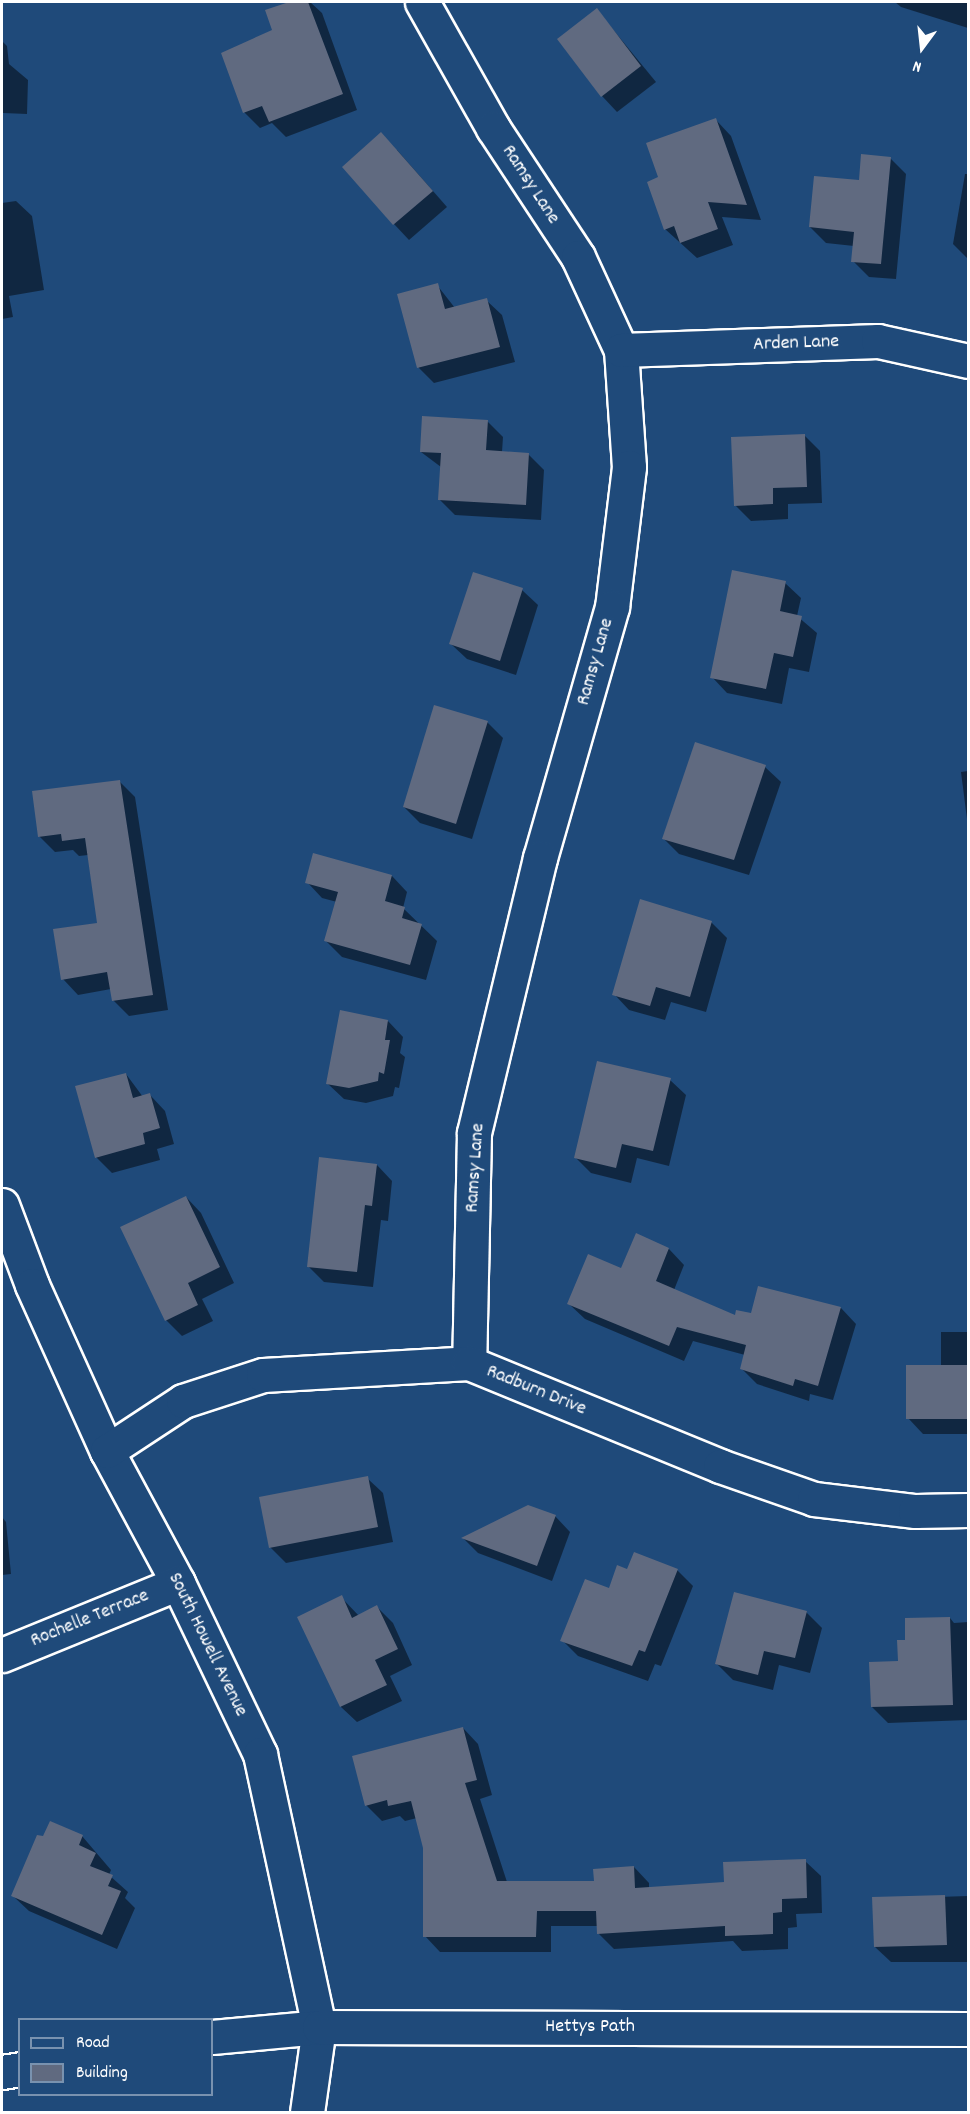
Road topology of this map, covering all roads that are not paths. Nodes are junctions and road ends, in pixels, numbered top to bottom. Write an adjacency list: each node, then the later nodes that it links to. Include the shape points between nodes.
1 (422, 2): 2 (street, Ramsy Lane, via 493,128 578,257)
2 (621, 350): 3 (street, Arden Lane, via 878,341); 5 (street, Ramsy Lane, via 629,467 612,607 540,858 474,1133)
3 (969, 361)
4 (2, 1205): 6 (street, South Howell Avenue, via 32,1285)
5 (469, 1363): 6 (street, Radburn Drive, via 263,1375 183,1401); 7 (street, Radburn Drive, via 720,1467 814,1499 915,1510)
6 (107, 1451): 8 (street, South Howell Avenue)
7 (969, 1510)
8 (178, 1583): 9 (street, Rochelle Terrace); 10 (street, South Howell Avenue, via 260,1754)
9 (2, 1655)
10 (319, 2026): 11 (street, Hettys Path); 12 (street, Hettys Path); 15 (street, South Howell Avenue)
11 (969, 2028)
12 (213, 2037)
13 (18, 2069): 14 (street)
14 (2, 2072)
15 (307, 2112)

